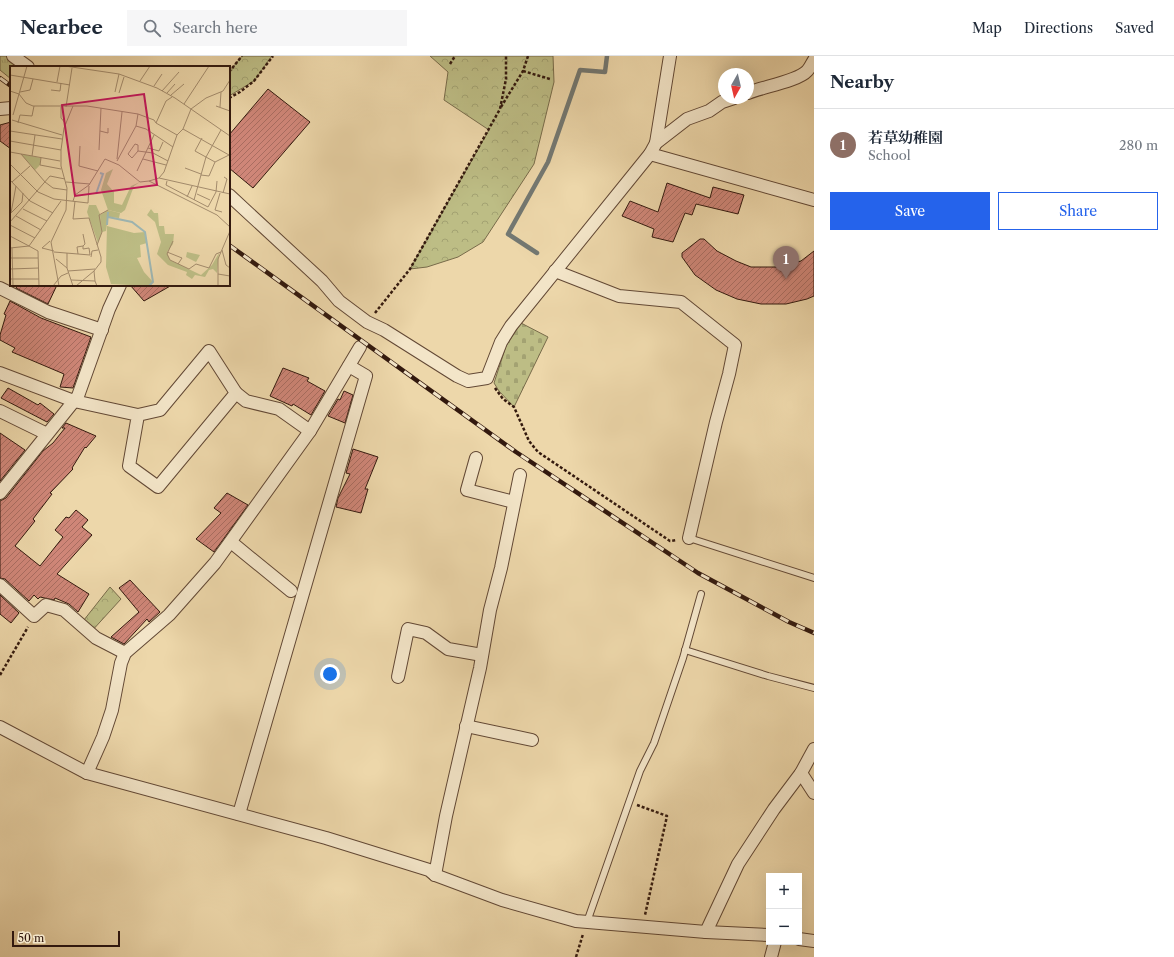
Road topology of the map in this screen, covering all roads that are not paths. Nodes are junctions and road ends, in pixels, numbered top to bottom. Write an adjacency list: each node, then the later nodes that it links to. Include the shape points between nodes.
1 (13, 56): 4 (street)
2 (670, 56): 9 (street)
3 (814, 60): 5 (street, via 806,72 791,80)
4 (27, 66)
5 (754, 90)
6 (719, 104): 9 (street, via 709,111 687,118)
7 (10, 108): 8 (street)
8 (0, 109)
9 (653, 148): 11 (street); 12 (street)
10 (230, 196): 12 (street, via 322,281 339,301 367,322 468,381 487,378 501,342 511,326)
11 (814, 200)
12 (555, 271): 29 (street, via 619,296 681,302 735,345)
13 (120, 286): 15 (street)
14 (0, 288): 15 (street, via 48,312)
15 (102, 330): 20 (street)
16 (360, 347): 17 (street)
17 (349, 366): 23 (street); 47 (street, via 366,376)
18 (0, 373): 20 (street)
19 (236, 393): 22 (street, via 210,351 160,410); 22 (street, via 158,487 129,466); 23 (street, via 246,401 279,409)
20 (74, 401): 22 (street); 24 (street)
21 (0, 411): 24 (street)
22 (138, 415)
23 (310, 431): 30 (street)
24 (47, 434): 27 (street)
25 (476, 458): 28 (street, via 467,490)
26 (520, 475): 28 (street)
27 (0, 493)
28 (514, 502): 37 (street)
29 (689, 538): 31 (lane)
30 (231, 542): 33 (street); 36 (street, via 169,615)
31 (814, 578)
32 (0, 585): 36 (street, via 34,616 46,605 64,610 96,638)
33 (291, 591)
34 (701, 594): 35 (lane)
35 (685, 650): 39 (lane); 49 (lane, via 654,743 640,771)
36 (125, 653): 44 (street, via 112,710)
37 (482, 655): 38 (street, via 448,649 426,633 408,629); 40 (street)
38 (398, 677)
39 (814, 688)
40 (466, 726): 42 (street); 48 (street)
41 (0, 727): 44 (street)
42 (532, 740)
43 (814, 749): 45 (street)
44 (87, 773): 47 (street)
45 (801, 773): 46 (street); 50 (street, via 738,864)
46 (814, 793)
47 (239, 814): 48 (street, via 429,870)
48 (435, 875): 49 (street, via 502,900)
49 (587, 922): 50 (street)
50 (706, 932): 51 (street)
51 (766, 935)
52 (802, 940): 53 (street)
53 (814, 942)
54 (774, 945): 55 (street)
55 (771, 957)

